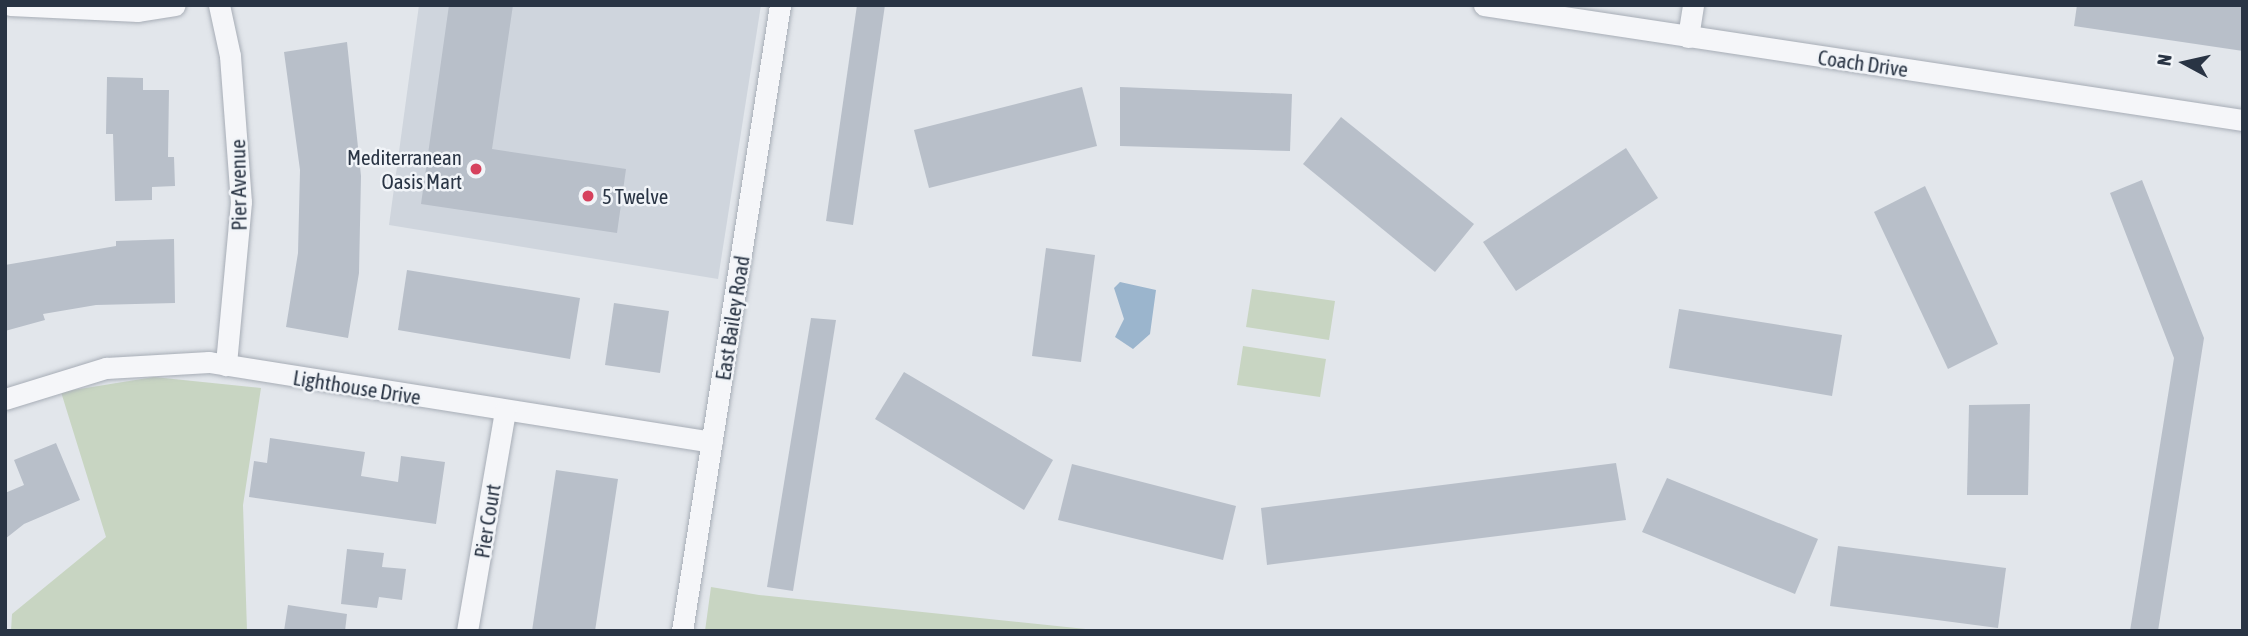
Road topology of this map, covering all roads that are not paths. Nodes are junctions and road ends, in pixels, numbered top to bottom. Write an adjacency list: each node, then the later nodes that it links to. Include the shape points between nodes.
1 (10, 5): 2 (street, via 138,11)
2 (175, 5)
3 (219, 5): 9 (street, Pier Avenue, via 232,69 241,202)
4 (780, 5): 12 (street, East Bailey Road)
5 (1484, 5): 7 (street, Coach Drive)
6 (1693, 5): 7 (street)
7 (1688, 37): 8 (street, Coach Drive)
8 (2243, 120)
9 (226, 365): 10 (street, Lighthouse Drive, via 106,368); 11 (street, Lighthouse Drive)
10 (5, 398)
11 (505, 410): 12 (street, Lighthouse Drive); 13 (street, Pier Court)
12 (712, 442): 14 (street, East Bailey Road)
13 (467, 631)
14 (682, 631)

